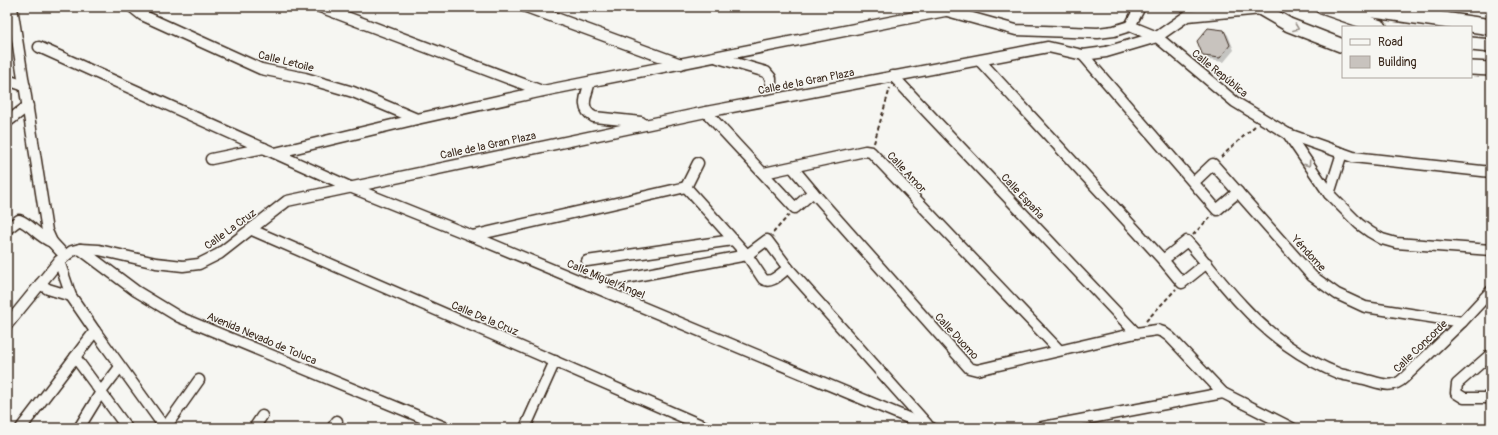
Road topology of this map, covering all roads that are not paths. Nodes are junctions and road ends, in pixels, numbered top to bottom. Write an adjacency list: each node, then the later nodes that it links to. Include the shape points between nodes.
1 (12, 7): 29 (street)
2 (132, 7): 33 (street, Calle Letoile, via 142,15 261,69 353,92)
3 (320, 7): 30 (street)
4 (526, 7): 22 (street)
5 (1140, 7): 11 (street)
6 (1322, 7): 12 (main road)
7 (1354, 7): 13 (highway)
8 (1260, 8): 10 (street, Calle de la Gran Plaza); 16 (main road, one-way to 16, via 1288,25)
9 (940, 9): 11 (street, via 1016,30 1098,33); 20 (street)
10 (1186, 11): 14 (street, Calle de la Gran Plaza)
11 (1130, 26): 14 (street, Calle República)
12 (1377, 26)
13 (1491, 27)
14 (1157, 37): 19 (street, Calle de la Gran Plaza, via 1106,52); 36 (street, Calle República, via 1235,102)
15 (1472, 44): 17 (main road)
16 (1342, 46)
17 (1491, 46)
18 (39, 47): 37 (street, Calle Miguel Ángel)
19 (1083, 55): 21 (street, Calle de la Gran Plaza, via 1048,47); 45 (street)
20 (716, 57): 22 (street); 28 (street, via 766,72 771,78)
21 (980, 61): 25 (street, Calle de la Gran Plaza); 59 (street)
22 (682, 64): 27 (street)
23 (1472, 68): 24 (main road)
24 (1491, 69)
25 (893, 76): 32 (street, Calle de la Gran Plaza); 70 (street, Calle España)
26 (7, 80): 29 (street)
27 (590, 82): 30 (street); 35 (street, via 584,104 587,112 594,118)
28 (771, 83)
29 (25, 86): 31 (street)
30 (543, 91): 33 (street)
31 (28, 106): 34 (street); 55 (street, via 45,220)
32 (706, 112): 35 (street, Calle de la Gran Plaza); 44 (street)
33 (417, 119): 38 (street)
34 (7, 122)
35 (651, 123): 46 (street, Calle de la Gran Plaza)
36 (1288, 134): 39 (street, Calle República); 50 (street, one-way to 50)
37 (264, 148): 38 (street, Calle Miguel Ángel); 40 (street)
38 (275, 153): 46 (street, Calle Miguel Ángel)
39 (1342, 153): 43 (street, Calle República, via 1353,157); 50 (street)
40 (211, 159)
41 (698, 163): 47 (street)
42 (793, 168): 44 (street, Calle Amor); 48 (street, Calle Duomo); 71 (street, Calle Amor, via 865,151 871,152)
43 (1491, 172)
44 (764, 173): 48 (street, via 795,208)
45 (1194, 182): 49 (street, Yéndome, via 1213,164); 49 (street, via 1217,210)
46 (350, 187): 52 (street, Calle La Cruz, via 287,201); 53 (street, Calle Miguel Ángel)
47 (686, 187): 53 (street); 54 (street)
48 (813, 192): 71 (street, Calle Duomo, via 969,368 977,370)
49 (1238, 192): 67 (street, Yéndome, via 1312,276 1337,294 1365,307)
50 (1329, 194): 56 (street, via 1360,224 1382,239 1396,243)
51 (7, 229): 55 (street, via 19,220)
52 (252, 230): 57 (street, Calle La Cruz, via 219,254 200,264 183,266 156,263 99,250); 74 (street, Calle De la Cruz)
53 (472, 236): 64 (street, Calle Miguel Ángel)
54 (733, 240): 58 (street); 60 (street)
55 (52, 242): 57 (street)
56 (1491, 250)
57 (69, 254): 63 (street); 66 (street); 87 (street, Avenida Nevado de Toluca, via 180,317)
58 (747, 255): 62 (street, via 766,282); 62 (street, via 767,240); 64 (street)
59 (1163, 260): 61 (street, Calle Concorde, via 1187,241); 61 (street, via 1182,283)
60 (587, 261)
61 (1207, 263): 67 (street, Calle Concorde, via 1261,324 1284,343 1341,374 1389,385 1397,384)
62 (788, 268): 81 (street)
63 (40, 284): 66 (street); 68 (street)
64 (589, 285): 81 (street, Calle Miguel Ángel)
65 (1491, 291): 67 (street, Calle Concorde)
66 (71, 296): 69 (street)
67 (1462, 322)
68 (7, 325)
69 (95, 331): 73 (street); 75 (street)
70 (1136, 333): 71 (street, Calle Duomo); 78 (street, Calle Duomo, via 1157,330 1163,332)
71 (1059, 350)
72 (1491, 354): 79 (street, via 1457,384 1456,393 1464,398)
73 (76, 357): 77 (street); 82 (street)
74 (555, 361): 88 (street); 89 (street, Calle De la Cruz)
75 (120, 367): 77 (street); 85 (street)
76 (200, 380): 85 (street)
77 (101, 392): 83 (street); 84 (street)
78 (1223, 394): 90 (street); 91 (street)
79 (1491, 398)
80 (262, 416): 86 (street)
81 (930, 427)
82 (21, 428)
83 (79, 428)
84 (127, 428)
85 (165, 428)
86 (254, 428)
87 (447, 428)
88 (525, 428)
89 (708, 428)
90 (1038, 428)
91 (1292, 428)

